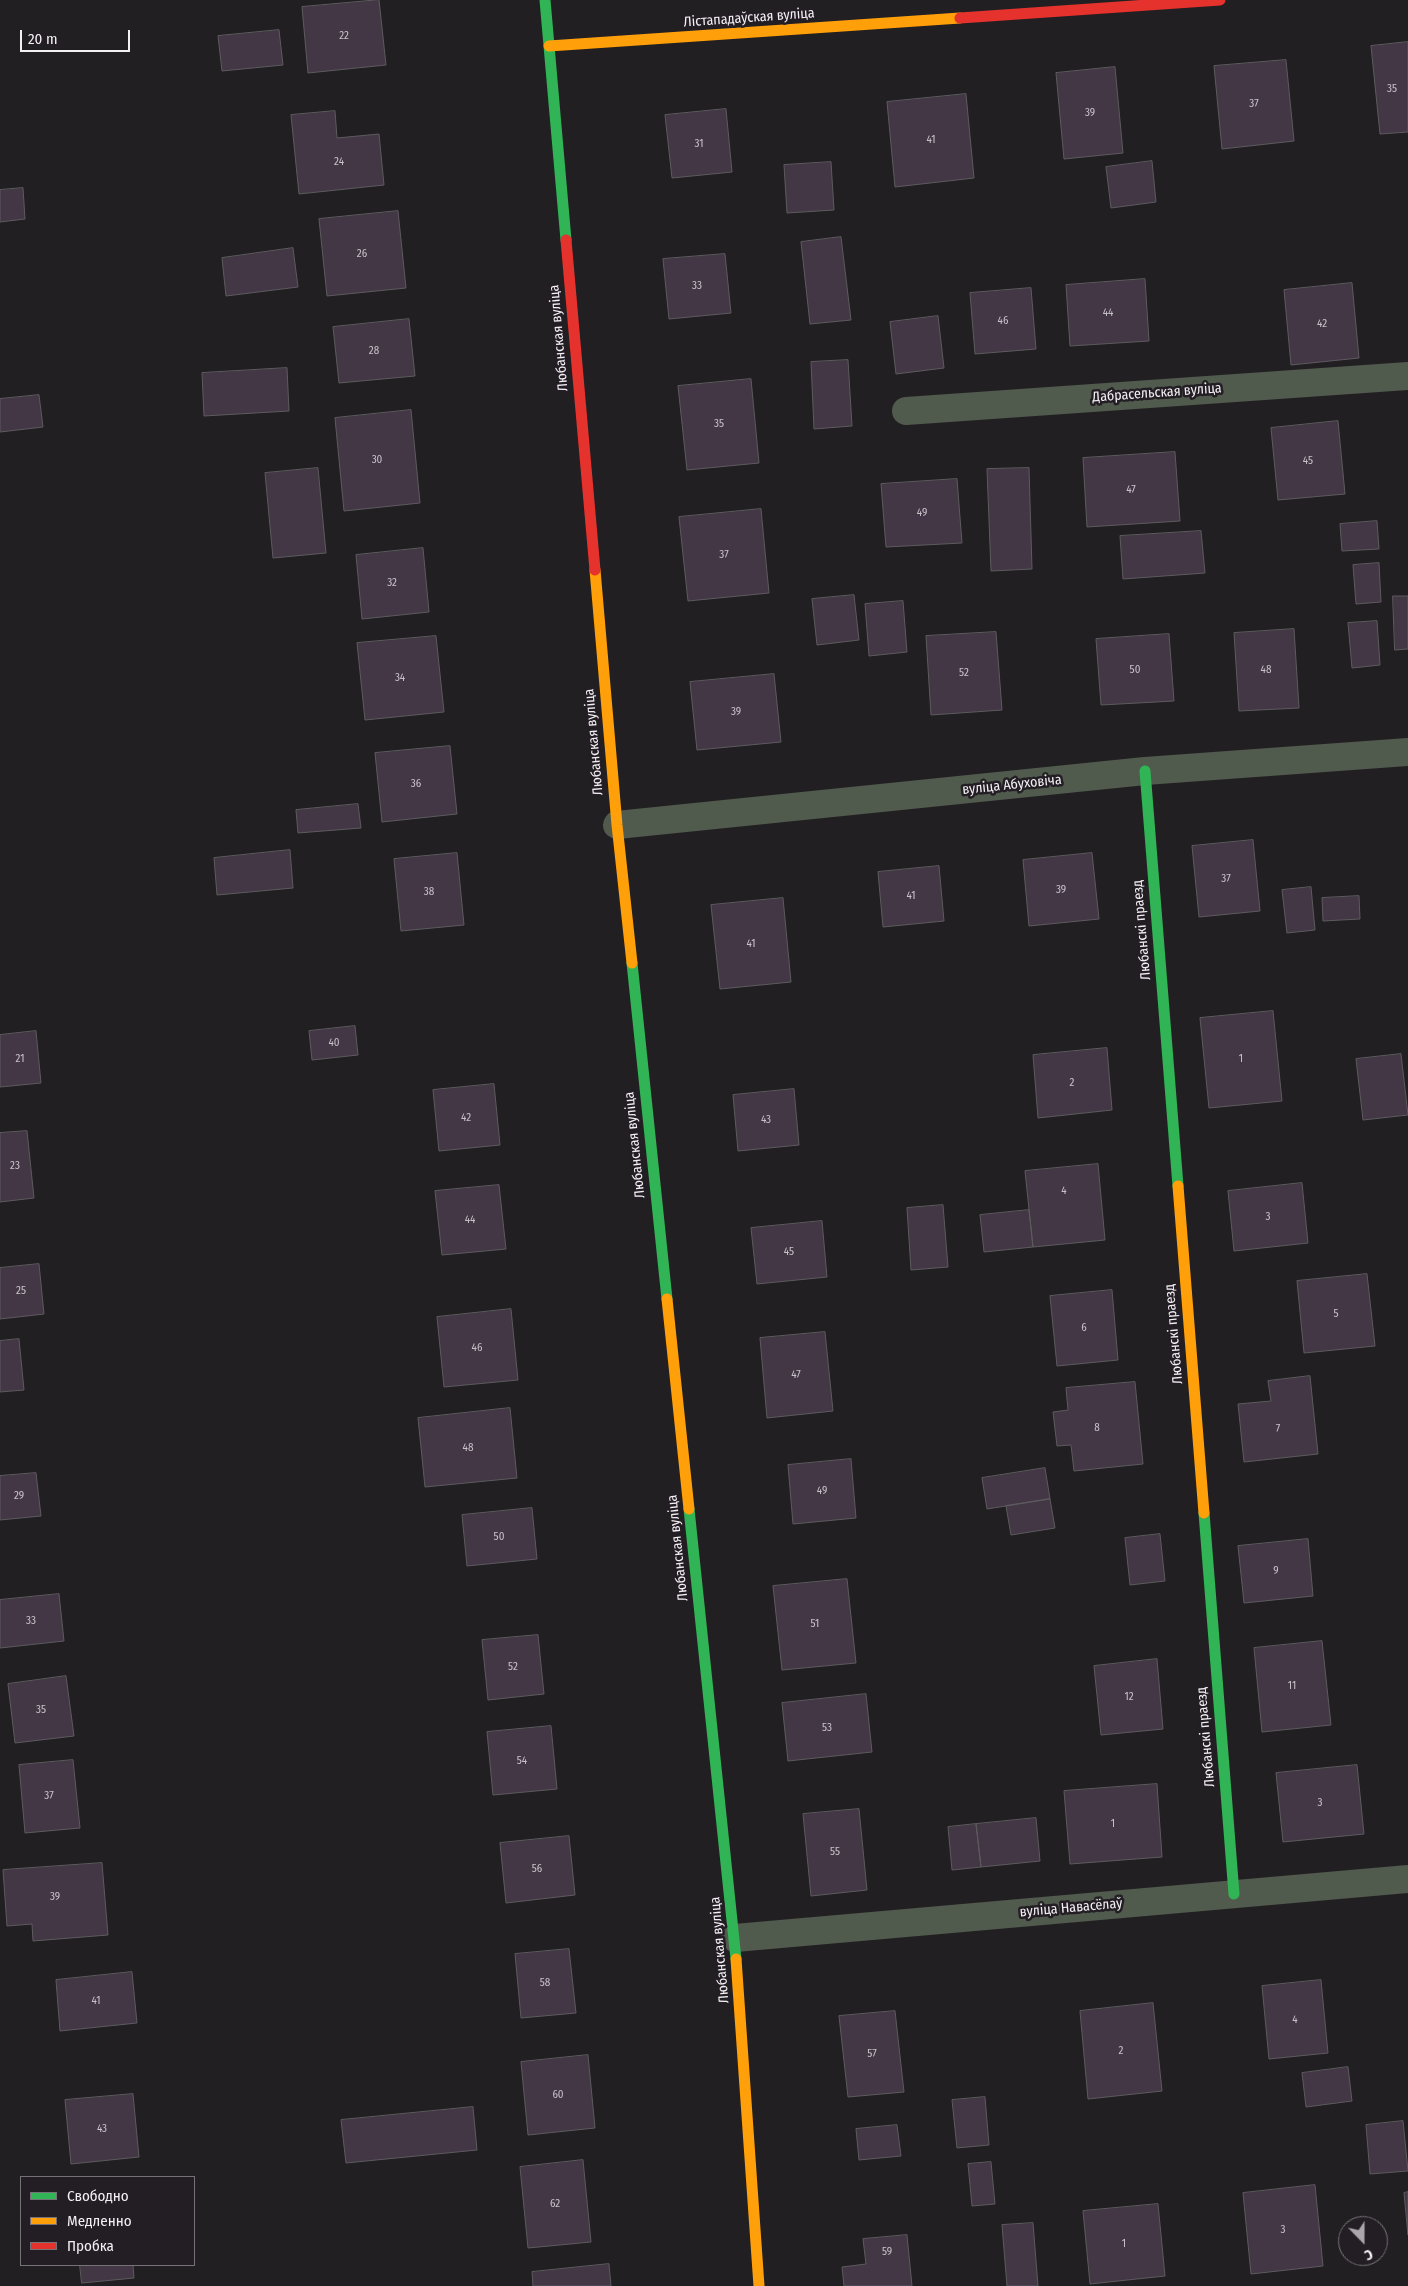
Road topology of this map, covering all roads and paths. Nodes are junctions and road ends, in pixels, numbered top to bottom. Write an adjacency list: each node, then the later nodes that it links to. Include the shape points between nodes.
1 (545, 0): 3 (street, Любанская вуліца)
2 (1220, 0): 3 (street, Лістападаўская вуліца)
3 (549, 46): 8 (street, Любанская вуліца)
4 (1408, 376): 5 (street, Дабрасельская вуліца)
5 (906, 411)
6 (1408, 752): 7 (street, вуліца Абуховіча)
7 (1145, 771): 8 (street, вуліца Абуховіча); 10 (street, Любанскі праезд)
8 (617, 825): 11 (street, Любанская вуліца)
9 (1408, 1878): 10 (street, вуліца Навасёлаў)
10 (1234, 1894): 11 (street, вуліца Навасёлаў)
11 (735, 1938): 12 (street, Любанская вуліца)
12 (759, 2286)

